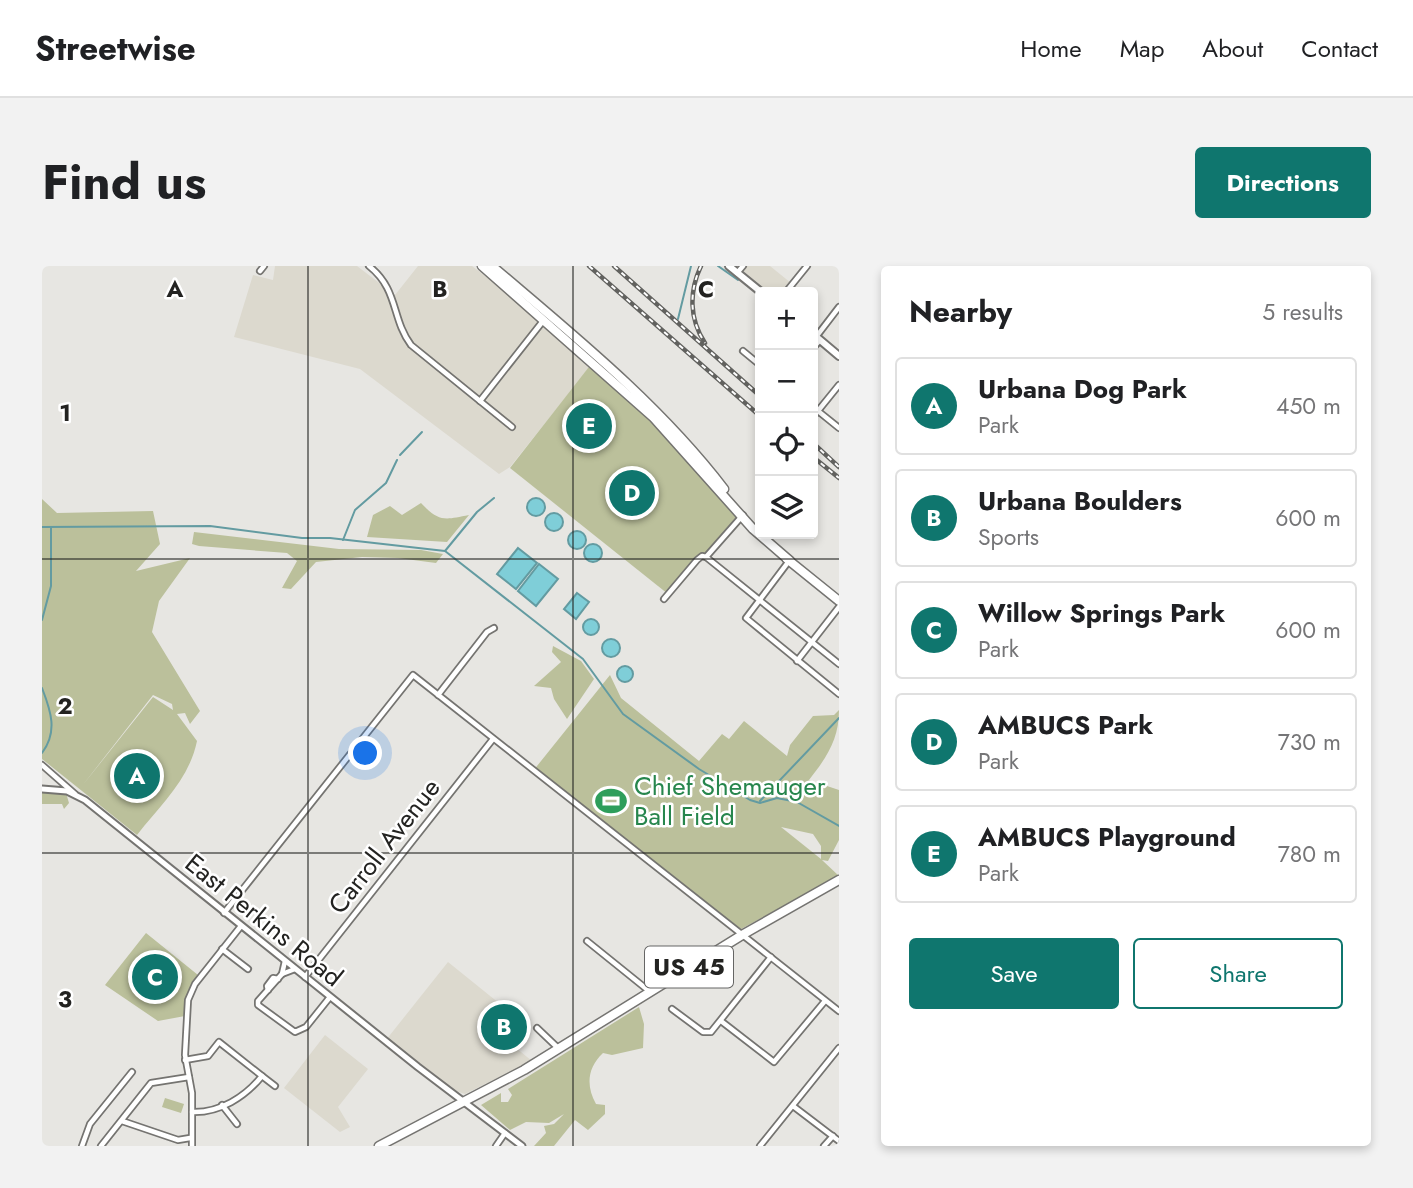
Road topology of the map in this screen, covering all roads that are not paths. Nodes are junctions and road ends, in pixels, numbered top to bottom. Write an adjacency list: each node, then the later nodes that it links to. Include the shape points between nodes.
1 (369, 266): 18 (street, via 389,286 411,345)
2 (482, 266): 11 (main road)
3 (492, 266): 11 (main road)
4 (729, 266): 7 (main road)
5 (743, 266): 7 (street)
6 (807, 266): 9 (street)
7 (737, 273): 8 (main road)
8 (755, 287)
9 (790, 287)
10 (839, 307): 12 (street)
11 (546, 318): 18 (street); 22 (main road, via 654,418)
12 (818, 334)
13 (818, 339): 15 (main road)
14 (743, 351): 16 (street)
15 (839, 356)
16 (755, 361)
17 (839, 385): 19 (street)
18 (480, 401): 20 (street)
19 (818, 411): 21 (street)
20 (512, 427)
21 (839, 428)
22 (743, 515): 23 (main road); 25 (street); 26 (main road)
23 (755, 526)
24 (769, 539): 26 (main road)
25 (706, 558): 27 (street, via 697,560); 28 (street)
26 (790, 561): 28 (street); 29 (main road)
27 (664, 599)
28 (758, 600): 32 (street); 33 (street, via 748,621)
29 (839, 601)
30 (839, 607): 32 (street)
31 (494, 628): 36 (street)
32 (812, 642): 33 (street); 34 (street)
33 (797, 661): 35 (street)
34 (839, 664)
35 (839, 694)
36 (438, 695): 37 (street); 42 (street, via 413,675)
37 (493, 739): 44 (street); 52 (street, Carroll Avenue)
38 (42, 765): 40 (street, East Perkins Road)
39 (42, 789): 40 (street)
40 (75, 793): 42 (street, East Perkins Road)
41 (839, 880): 44 (main road, US 45)
42 (224, 913): 43 (street, East Perkins Road)
43 (241, 926): 46 (street); 48 (street, East Perkins Road)
44 (742, 934): 47 (street); 53 (main road, US 45)
45 (587, 941): 53 (street)
46 (222, 950): 49 (street); 62 (street, via 189,995)
47 (771, 957): 55 (street); 58 (street)
48 (285, 961): 50 (street, East Perkins Road); 51 (street)
49 (248, 969)
50 (295, 969): 51 (street); 52 (street, East Perkins Road)
51 (280, 976): 54 (street, via 273,978 257,1004 293,1032 306,1027)
52 (305, 977): 54 (street, East Perkins Road)
53 (650, 992): 61 (main road, US 45)
54 (330, 997): 67 (street, East Perkins Road)
55 (825, 1002): 57 (street); 58 (street, via 776,1062)
56 (673, 1009): 58 (street, via 708,1033)
57 (839, 1011)
58 (721, 1021)
59 (537, 1028): 61 (street)
60 (839, 1048): 69 (street)
61 (558, 1049): 67 (main road, US 45)
62 (185, 1060): 64 (street, via 208,1056 219,1042); 65 (street)
63 (132, 1072): 77 (street, via 90,1124)
64 (262, 1076): 66 (street); 68 (street, via 248,1093)
65 (189, 1077): 70 (street); 71 (street, via 153,1082)
66 (275, 1086)
67 (464, 1103): 73 (street, East Perkins Road); 80 (main road, US 45)
68 (222, 1105): 70 (street); 72 (street)
69 (793, 1106): 74 (street); 83 (street)
70 (192, 1112): 75 (street)
71 (122, 1121): 75 (street, via 178,1140); 78 (street)
72 (237, 1124)
73 (505, 1133): 81 (street); 82 (street, East Perkins Road)
74 (833, 1136): 76 (street); 84 (street)
75 (190, 1138): 79 (street)
76 (839, 1141)
77 (82, 1146)
78 (102, 1146)
79 (192, 1146)
80 (379, 1146)
81 (496, 1146)
82 (522, 1146)
83 (760, 1146)
84 (824, 1146)

